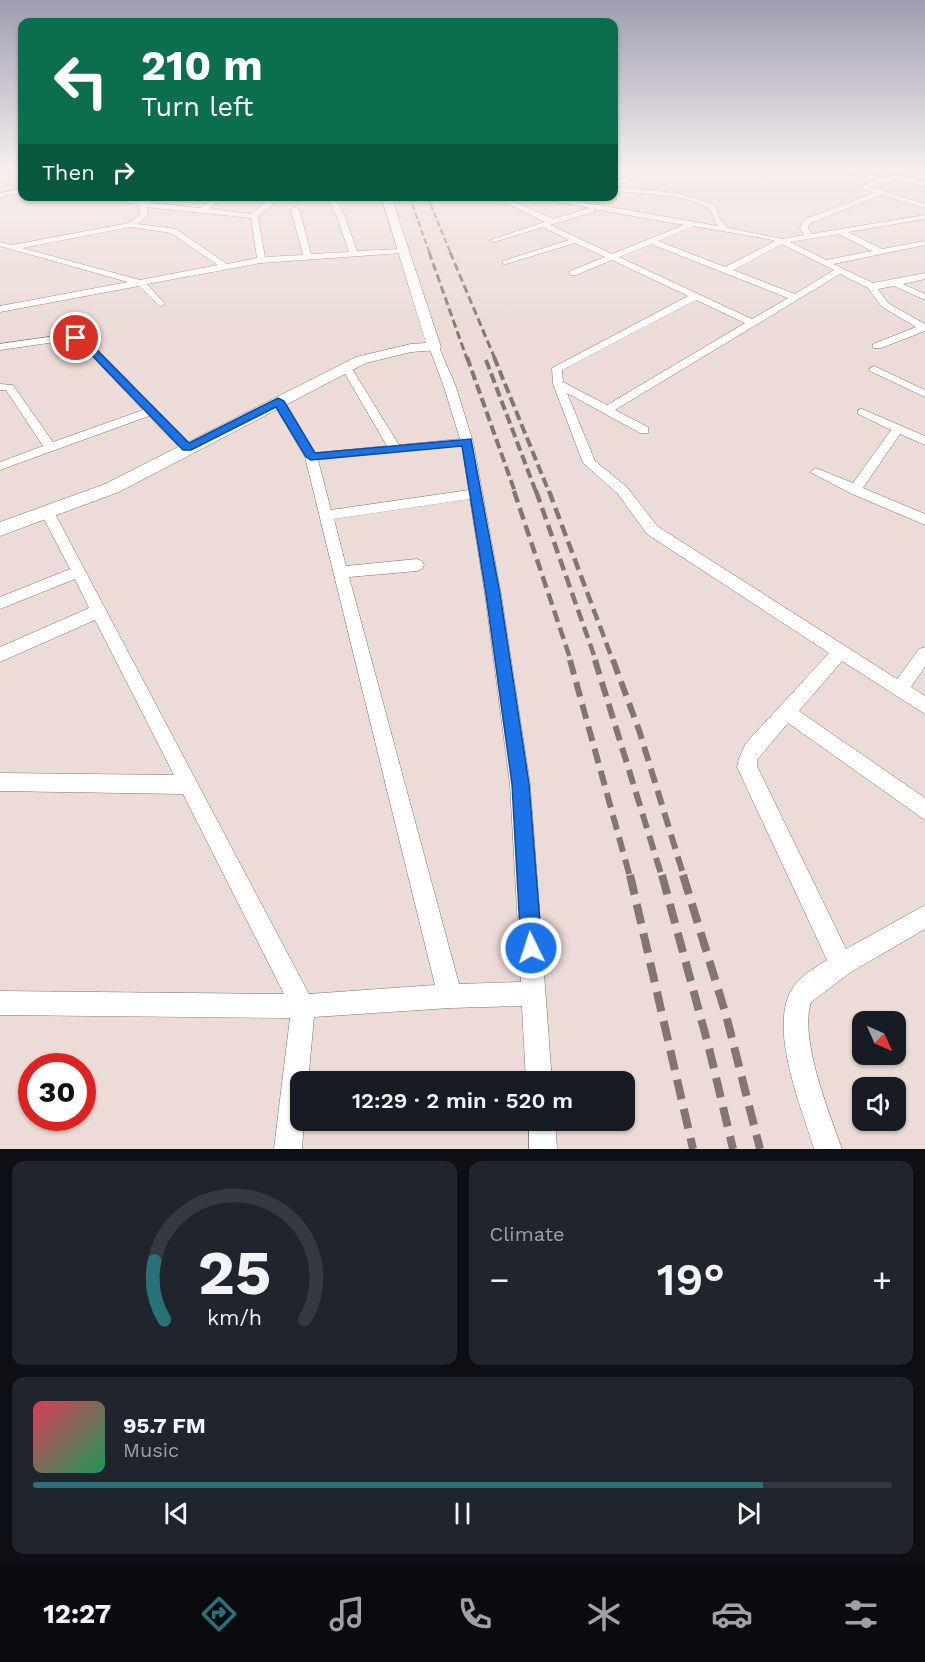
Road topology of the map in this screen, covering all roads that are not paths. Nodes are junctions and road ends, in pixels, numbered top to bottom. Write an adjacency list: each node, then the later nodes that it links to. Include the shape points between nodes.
1 (255, 224): 29 (street)
2 (299, 224): 27 (street)
3 (344, 224): 25 (street)
4 (394, 224): 22 (street)
5 (546, 224): 16 (street)
6 (549, 224): 17 (street)
7 (693, 224): 18 (street)
8 (697, 224): 13 (street)
9 (720, 224): 13 (street)
10 (806, 224): 15 (street)
11 (884, 224): 14 (street)
12 (131, 225): 21 (street); 32 (street, via 173,231)
13 (725, 229): 19 (street)
14 (840, 231): 15 (street); 24 (street)
15 (809, 237): 19 (street)
16 (494, 240)
17 (576, 240): 28 (street); 30 (street)
18 (651, 241): 28 (street); 33 (street)
19 (782, 241): 31 (street); 33 (street)
20 (925, 243): 24 (street)
21 (4, 246): 23 (street)
22 (402, 251): 25 (street); 49 (street)
23 (22, 252): 26 (street); 37 (street)
24 (881, 252): 31 (street)
25 (354, 254): 27 (street)
26 (0, 256)
27 (308, 257): 29 (street)
28 (612, 257): 35 (street); 40 (street)
29 (261, 260): 32 (street)
30 (506, 263)
31 (823, 263): 34 (street)
32 (225, 266): 37 (street)
33 (726, 270): 41 (street)
34 (839, 271): 39 (street); 41 (street)
35 (573, 273)
36 (925, 276): 38 (street)
37 (141, 283): 43 (street); 44 (street)
38 (895, 283): 39 (street); 42 (street)
39 (871, 286): 46 (street, via 885,305)
40 (696, 296): 45 (street); 53 (street, via 561,364 556,372)
41 (795, 297): 45 (street)
42 (925, 297)
43 (160, 304)
44 (0, 309)
45 (752, 323): 58 (street)
46 (924, 328): 48 (street)
47 (0, 346): 59 (street, via 69,337 82,340)
48 (877, 346)
49 (434, 347): 50 (street, via 385,352); 64 (street)
50 (346, 367): 57 (street); 67 (street)
51 (874, 369): 55 (street)
52 (925, 381): 55 (street)
53 (558, 384): 58 (street); 82 (street, via 589,463 622,490 652,530)
54 (0, 387): 66 (street, via 9,387)
55 (912, 387): 56 (street)
56 (925, 394)
57 (278, 401): 65 (street); 68 (street)
58 (607, 410): 62 (street)
59 (151, 411): 65 (street); 66 (street)
60 (862, 412): 61 (street)
61 (898, 428): 63 (street); 71 (street)
62 (644, 430)
63 (925, 441)
64 (467, 442): 67 (street); 72 (street)
65 (187, 448): 73 (street, via 112,488)
66 (51, 449): 69 (street)
67 (395, 449): 68 (street)
68 (311, 457): 74 (street)
69 (0, 466)
70 (816, 472): 71 (street)
71 (855, 490): 75 (street)
72 (475, 494): 74 (street); 93 (street, via 520,784)
73 (48, 513): 76 (street); 78 (street)
74 (326, 515): 79 (street)
75 (925, 520)
76 (0, 529)
77 (417, 565): 79 (street)
78 (78, 572): 80 (street); 81 (street)
79 (341, 572): 94 (street)
80 (0, 603)
81 (99, 611): 84 (street); 89 (street)
82 (841, 651): 85 (street); 87 (street)
83 (925, 654): 85 (street)
84 (0, 655)
85 (898, 690): 86 (street)
86 (925, 706)
87 (786, 712): 90 (street); 92 (street, via 753,749 747,767)
88 (0, 782): 89 (street)
89 (189, 785): 96 (street)
90 (925, 810)
91 (925, 916): 92 (street)
92 (842, 966): 101 (street, via 802,996 795,1019 798,1049)
93 (535, 994): 94 (street); 97 (street)
94 (450, 996): 96 (street)
95 (0, 1004): 96 (street)
96 (303, 1006): 99 (street)
97 (538, 1071)
98 (542, 1131): 100 (street)
99 (288, 1149)
100 (543, 1149)
101 (828, 1149)

